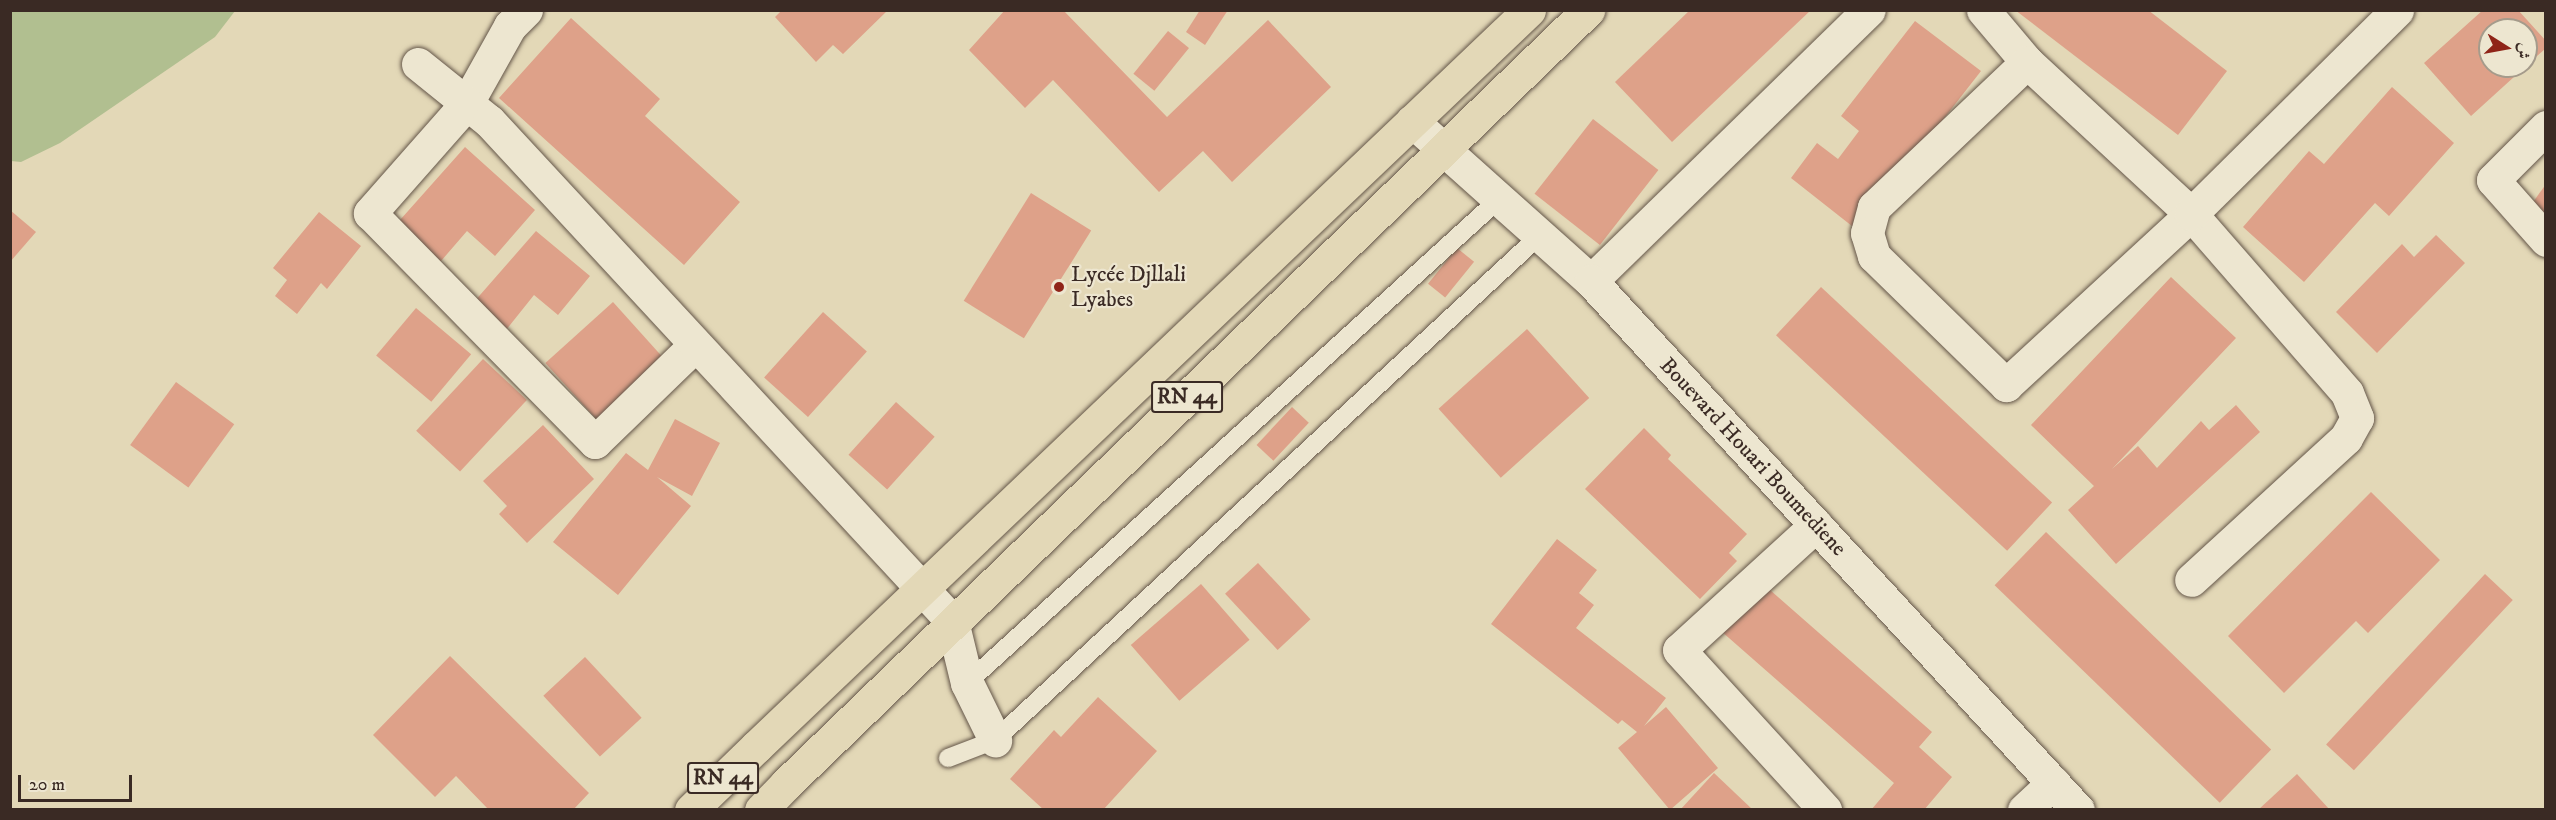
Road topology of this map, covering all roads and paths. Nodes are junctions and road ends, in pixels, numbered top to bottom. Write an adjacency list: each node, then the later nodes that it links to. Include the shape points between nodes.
1 (526, 10): 9 (street, via 510,27)
2 (1528, 10): 10 (main road, RN 44)
3 (1588, 10): 12 (main road, RN 44)
4 (1869, 10): 17 (street)
5 (1983, 10): 7 (street)
6 (2397, 10): 14 (street)
7 (2027, 62): 14 (street); 14 (street, via 1874,207 1867,233 1874,256 2006,386)
8 (418, 64): 9 (street)
9 (466, 103): 18 (street, via 489,121); 18 (street, via 370,213 595,442)
10 (1412, 121): 12 (street, Bouevard Houari Boumediene); 21 (main road, RN 44)
11 (2546, 127): 16 (street, via 2493,180)
12 (1443, 153): 13 (street, Bouevard Houari Boumediene); 22 (main road, RN 44)
13 (1498, 200): 15 (street, Bouevard Houari Boumediene); 23 (lane)
14 (2191, 214): 20 (street, via 2347,393 2357,418 2346,438)
15 (1539, 236): 17 (street, Bouevard Houari Boumediene); 24 (lane)
16 (2546, 240)
17 (1591, 281): 19 (street, Bouevard Houari Boumediene)
18 (693, 347): 21 (street)
19 (1816, 525): 26 (street, Bouevard Houari Boumediene); 29 (street, via 1679,650)
20 (2191, 580)
21 (921, 589): 22 (street); 27 (main road, RN 44)
22 (952, 621): 23 (street); 28 (main road, RN 44)
23 (967, 683): 24 (street)
24 (995, 740): 25 (lane)
25 (948, 758)
26 (2053, 783): 30 (street); 31 (street, Bouevard Houari Boumediene)
27 (691, 810)
28 (761, 810)
29 (1826, 810)
30 (2024, 810)
31 (2078, 810)

